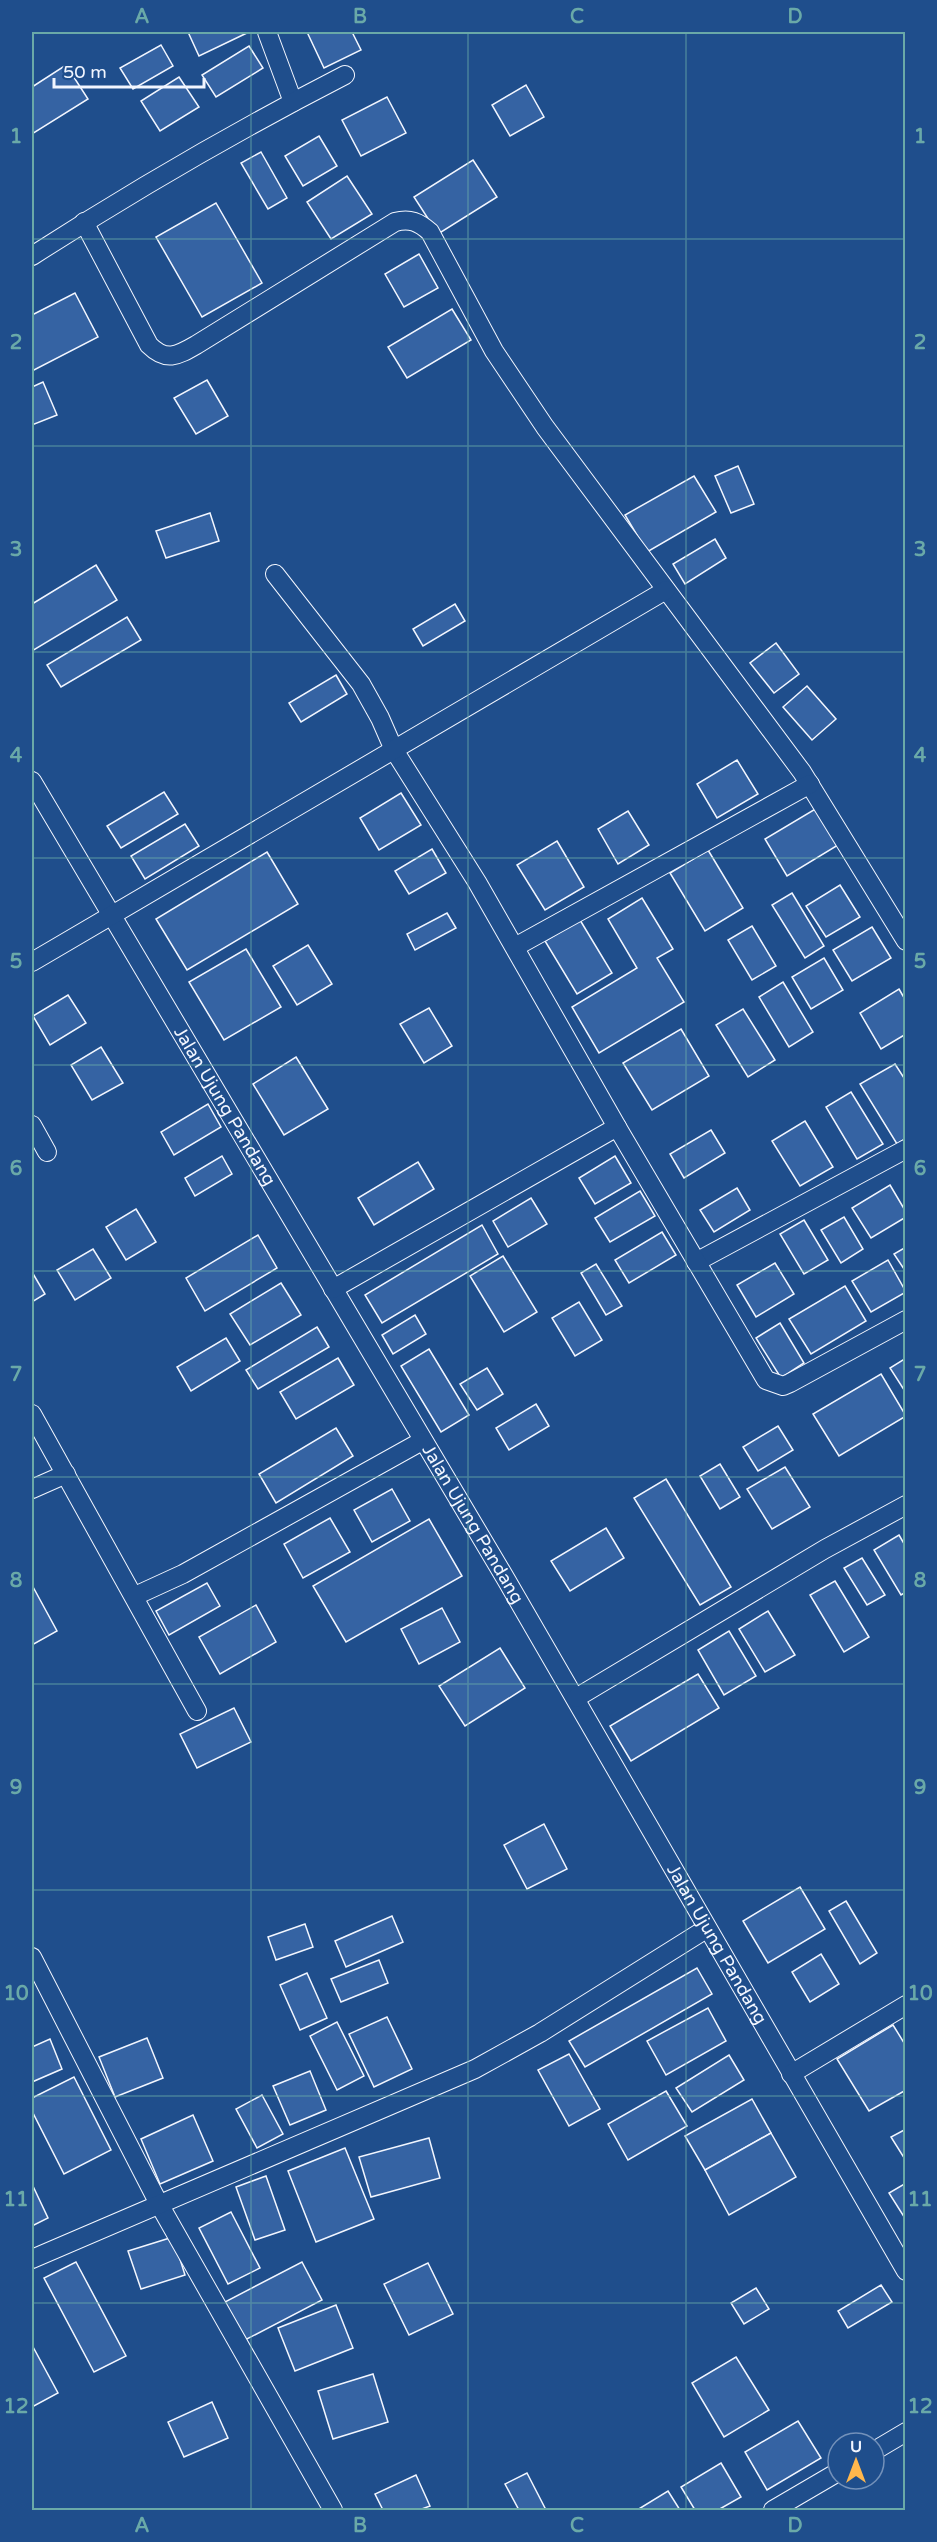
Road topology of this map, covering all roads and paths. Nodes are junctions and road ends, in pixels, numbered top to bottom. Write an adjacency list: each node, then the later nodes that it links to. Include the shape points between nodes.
1 (267, 32): 3 (street)
2 (345, 75): 3 (street)
3 (293, 102): 4 (street)
4 (84, 222): 5 (street); 7 (street, via 148,345 168,357 196,345 395,222 405,219 422,225 430,232 494,351)
5 (32, 256)
6 (275, 574): 8 (street, via 361,684)
7 (666, 590): 8 (street); 10 (street)
8 (394, 750): 11 (street); 13 (street)
9 (32, 781): 11 (street, Jalan Ujung Pandang)
10 (810, 784): 12 (street); 13 (street)
11 (113, 916): 14 (street); 20 (street, Jalan Ujung Pandang)
12 (906, 941)
13 (515, 947): 16 (street)
14 (32, 962)
15 (32, 1125): 18 (street)
16 (618, 1127): 19 (street); 20 (street)
17 (906, 1149): 19 (street)
18 (47, 1152)
19 (696, 1262): 21 (street, via 747,1350 766,1380 773,1384 790,1383)
20 (333, 1289): 23 (street, Jalan Ujung Pandang)
21 (906, 1320)
22 (32, 1414): 24 (street)
23 (422, 1441): 27 (street, via 183,1574); 28 (street, Jalan Ujung Pandang)
24 (66, 1474): 25 (street); 27 (street)
25 (32, 1489)
26 (906, 1505): 28 (street)
27 (135, 1596): 29 (street)
28 (576, 1698): 30 (street, Jalan Ujung Pandang)
29 (197, 1711)
30 (706, 1929): 33 (street, Jalan Ujung Pandang); 34 (street, via 475,2069)
31 (32, 1957): 34 (street)
32 (906, 2005): 33 (street)
33 (791, 2074): 36 (street, Jalan Ujung Pandang)
34 (159, 2204): 35 (street); 40 (street)
35 (32, 2259)
36 (903, 2263)
37 (906, 2432): 38 (street)
38 (886, 2444)
39 (826, 2479): 41 (street)
40 (333, 2511)
41 (773, 2511)

